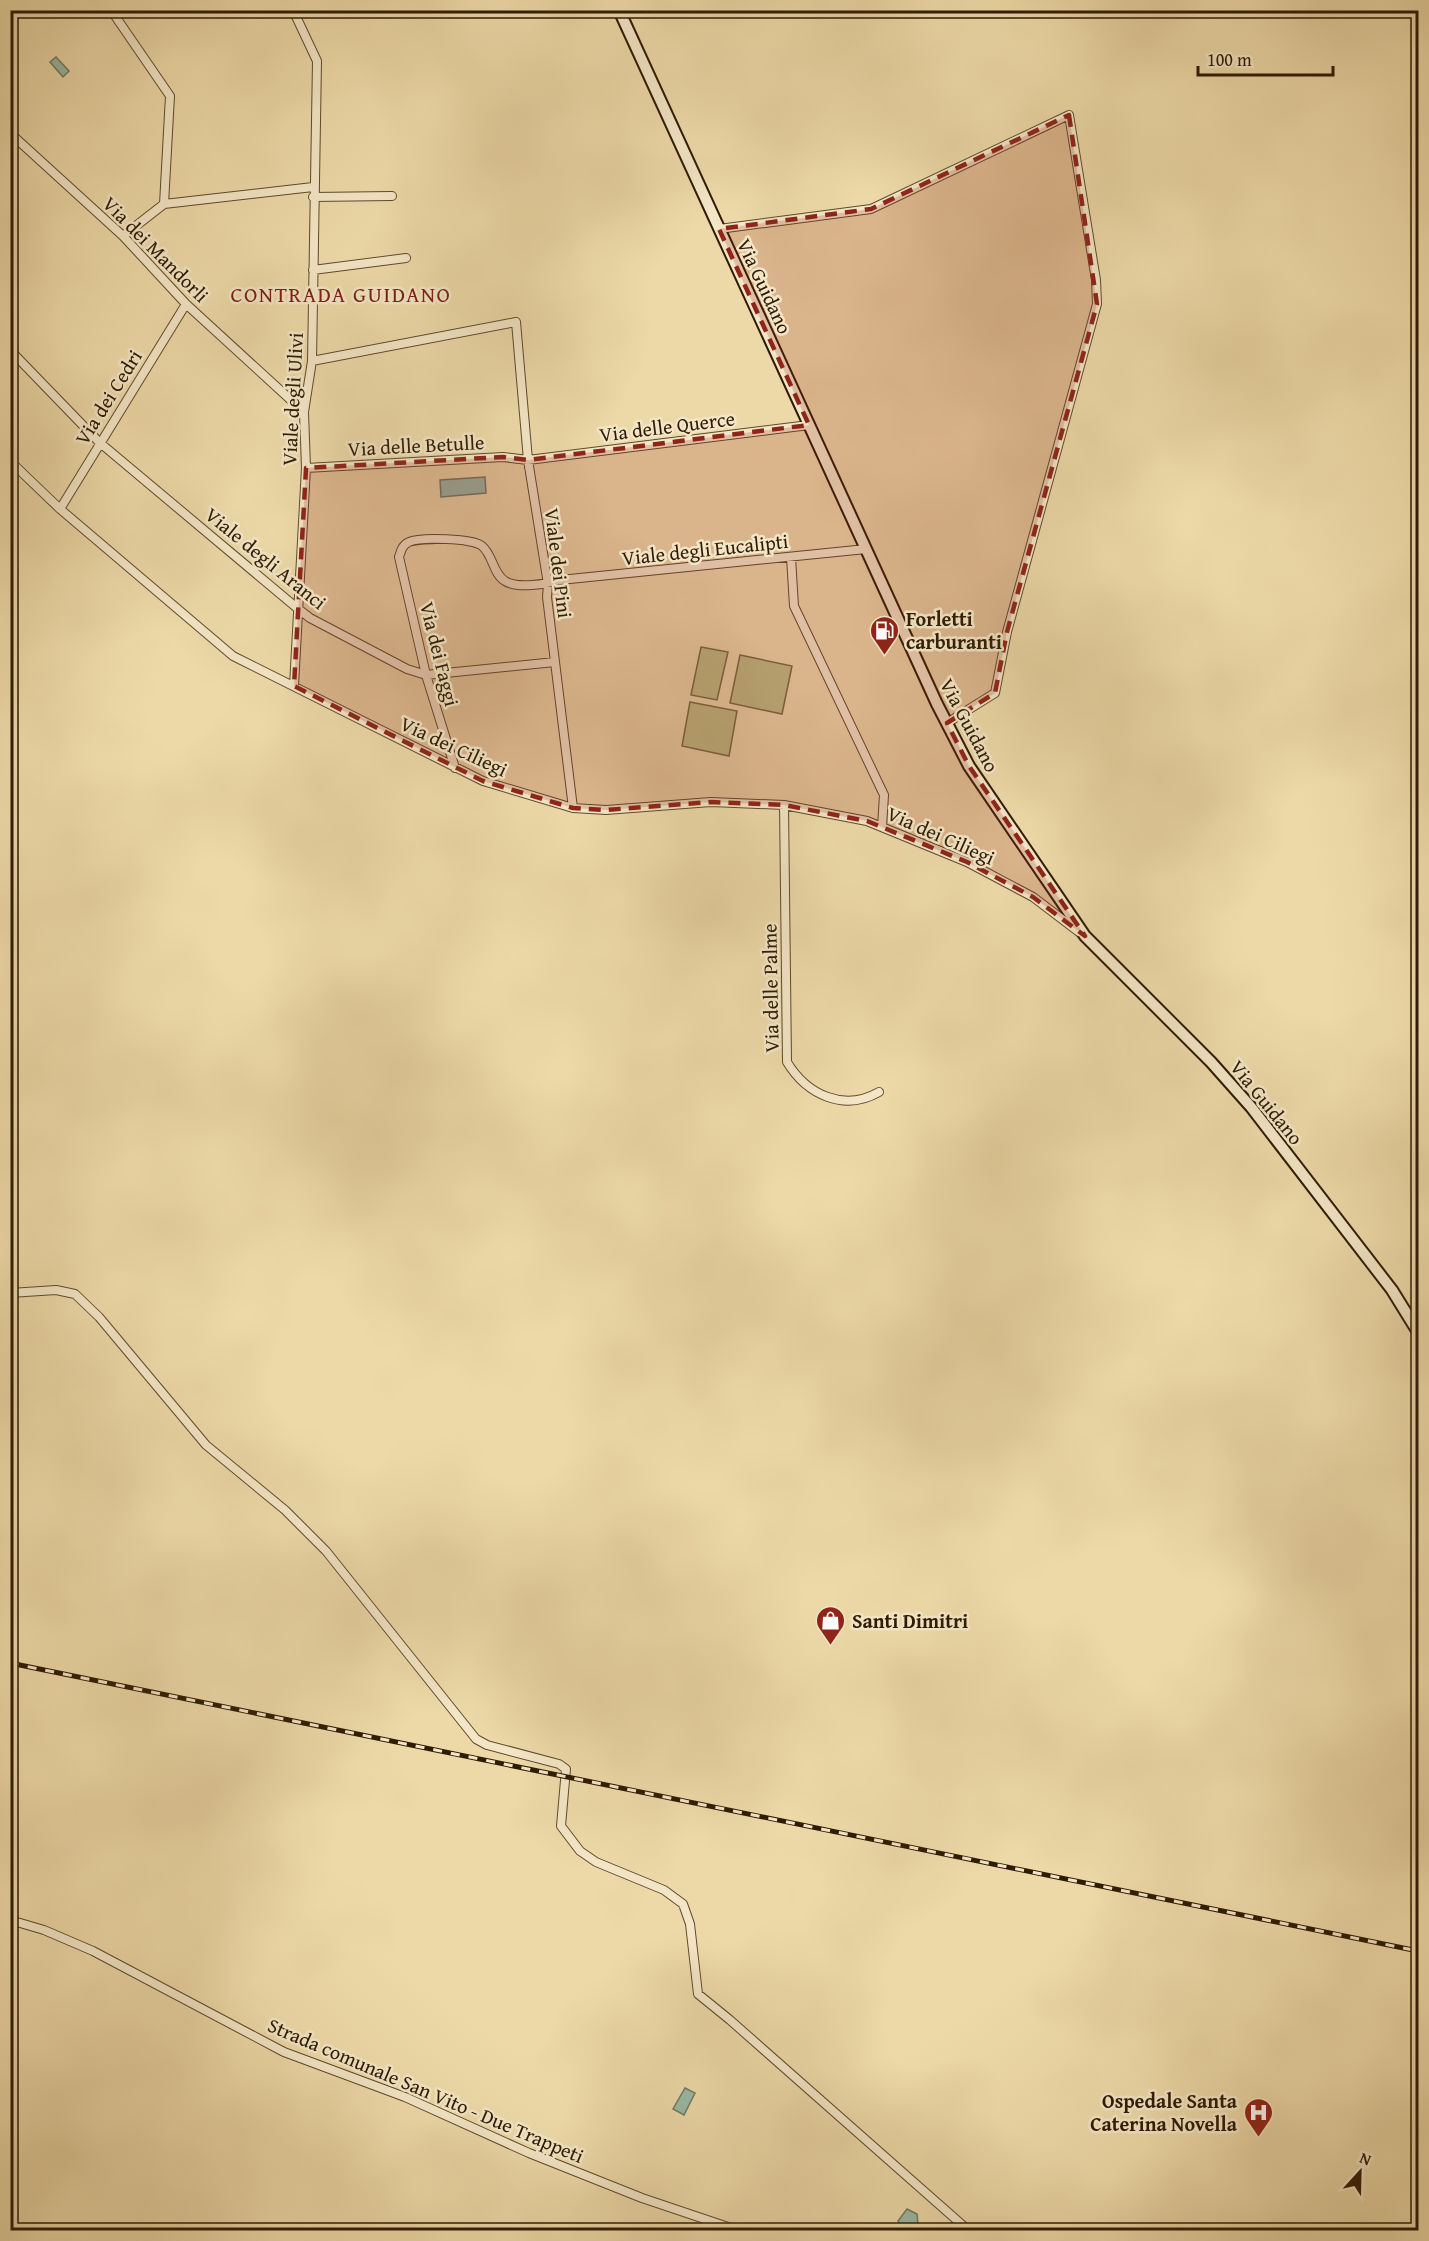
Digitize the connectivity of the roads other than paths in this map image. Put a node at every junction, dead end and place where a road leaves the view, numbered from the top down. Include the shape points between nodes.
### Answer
1 (111, 10) edge
2 (293, 10) edge
3 (619, 10) edge
4 (10, 133) edge
5 (313, 187) junction
6 (393, 196) dead end
7 (313, 197) junction
8 (164, 204) junction
9 (719, 229) junction
10 (123, 236) junction
11 (406, 258) dead end
12 (313, 270) junction
13 (186, 303) junction
14 (10, 350) edge
15 (312, 361) junction
16 (304, 412) junction
17 (809, 425) junction
18 (99, 442) junction
19 (528, 460) junction
20 (10, 461) edge
21 (306, 468) junction
22 (60, 509) junction
23 (402, 548) joint
24 (866, 549) junction
25 (791, 557) junction
26 (548, 584) junction
27 (297, 608) junction
28 (555, 663) junction
29 (426, 675) junction
30 (294, 686) junction
31 (947, 723) junction
32 (454, 768) junction
33 (784, 805) junction
34 (573, 808) junction
35 (882, 827) junction
36 (1086, 936) junction
37 (879, 1092) dead end
38 (10, 1293) edge
39 (1419, 1332) edge
40 (10, 1920) edge
41 (737, 2230) edge
42 (968, 2230) edge

1 - 8 street via 170,96
2 - 5 street, Viale degli Ulivi via 317,61
3 - 9 main road, Via Guidano
4 - 10 street, Via dei Mandorli
5 - 7 street, Viale degli Ulivi
5 - 8 street
6 - 7 street
7 - 12 street, Viale degli Ulivi
8 - 10 street
9 - 17 main road, Via Guidano
9 - 31 street via 871,210 1069,115 1097,304 1007,632 995,693
10 - 13 street, Via dei Mandorli
11 - 12 street
12 - 15 street, Viale degli Ulivi
13 - 16 street, Via dei Mandorli
13 - 18 street, Via dei Cedri
14 - 18 street, Viale degli Aranci
15 - 16 street, Viale degli Ulivi
15 - 19 street, Viale dei Pini via 516,322
16 - 21 street, Viale degli Ulivi
17 - 19 street, Via delle Querce
17 - 24 main road, Via Guidano
18 - 22 street, Via dei Cedri
18 - 27 street, Viale degli Aranci
19 - 21 street, Via delle Betulle via 502,457
19 - 26 street, Viale dei Pini
20 - 22 street, Via dei Ciliegi
21 - 27 street, Viale degli Ulivi
22 - 30 street, Via dei Ciliegi via 233,656
23 - 26 street, Viale degli Eucalipti via 420,539 471,541 482,545 506,583
23 - 29 street, Via dei Faggi via 399,557
24 - 25 street, Viale degli Eucalipti
24 - 31 main road, Via Guidano
25 - 26 street, Viale degli Eucalipti
25 - 35 street via 794,606 884,795
26 - 28 street, Viale dei Pini
27 - 29 street, Viale degli Aranci via 407,669
27 - 30 street, Viale degli Ulivi
28 - 29 street, Viale degli Aranci
28 - 34 street, Viale dei Pini
29 - 32 street, Via dei Faggi
30 - 32 street, Via dei Ciliegi
31 - 36 main road, Via Guidano via 969,766
32 - 34 street, Via dei Ciliegi via 483,781
33 - 34 street, Via dei Ciliegi via 711,802 606,810
33 - 35 street, Via dei Ciliegi
33 - 37 street, Via delle Palme via 787,1062 808,1086 823,1096 857,1101
35 - 36 street, Via dei Ciliegi via 967,862 1033,897
36 - 39 main road, Via Guidano via 1251,1107 1392,1290
38 - 42 street via 56,1290 75,1294 99,1317 206,1445 285,1510 326,1551 476,1739 566,1769 561,1826 580,1851 596,1862 664,1890 683,1904 690,1924 701,1998
40 - 41 street, Strada comunale San Vito - Due Trappeti via 93,1951 284,2052 405,2097 642,2198

